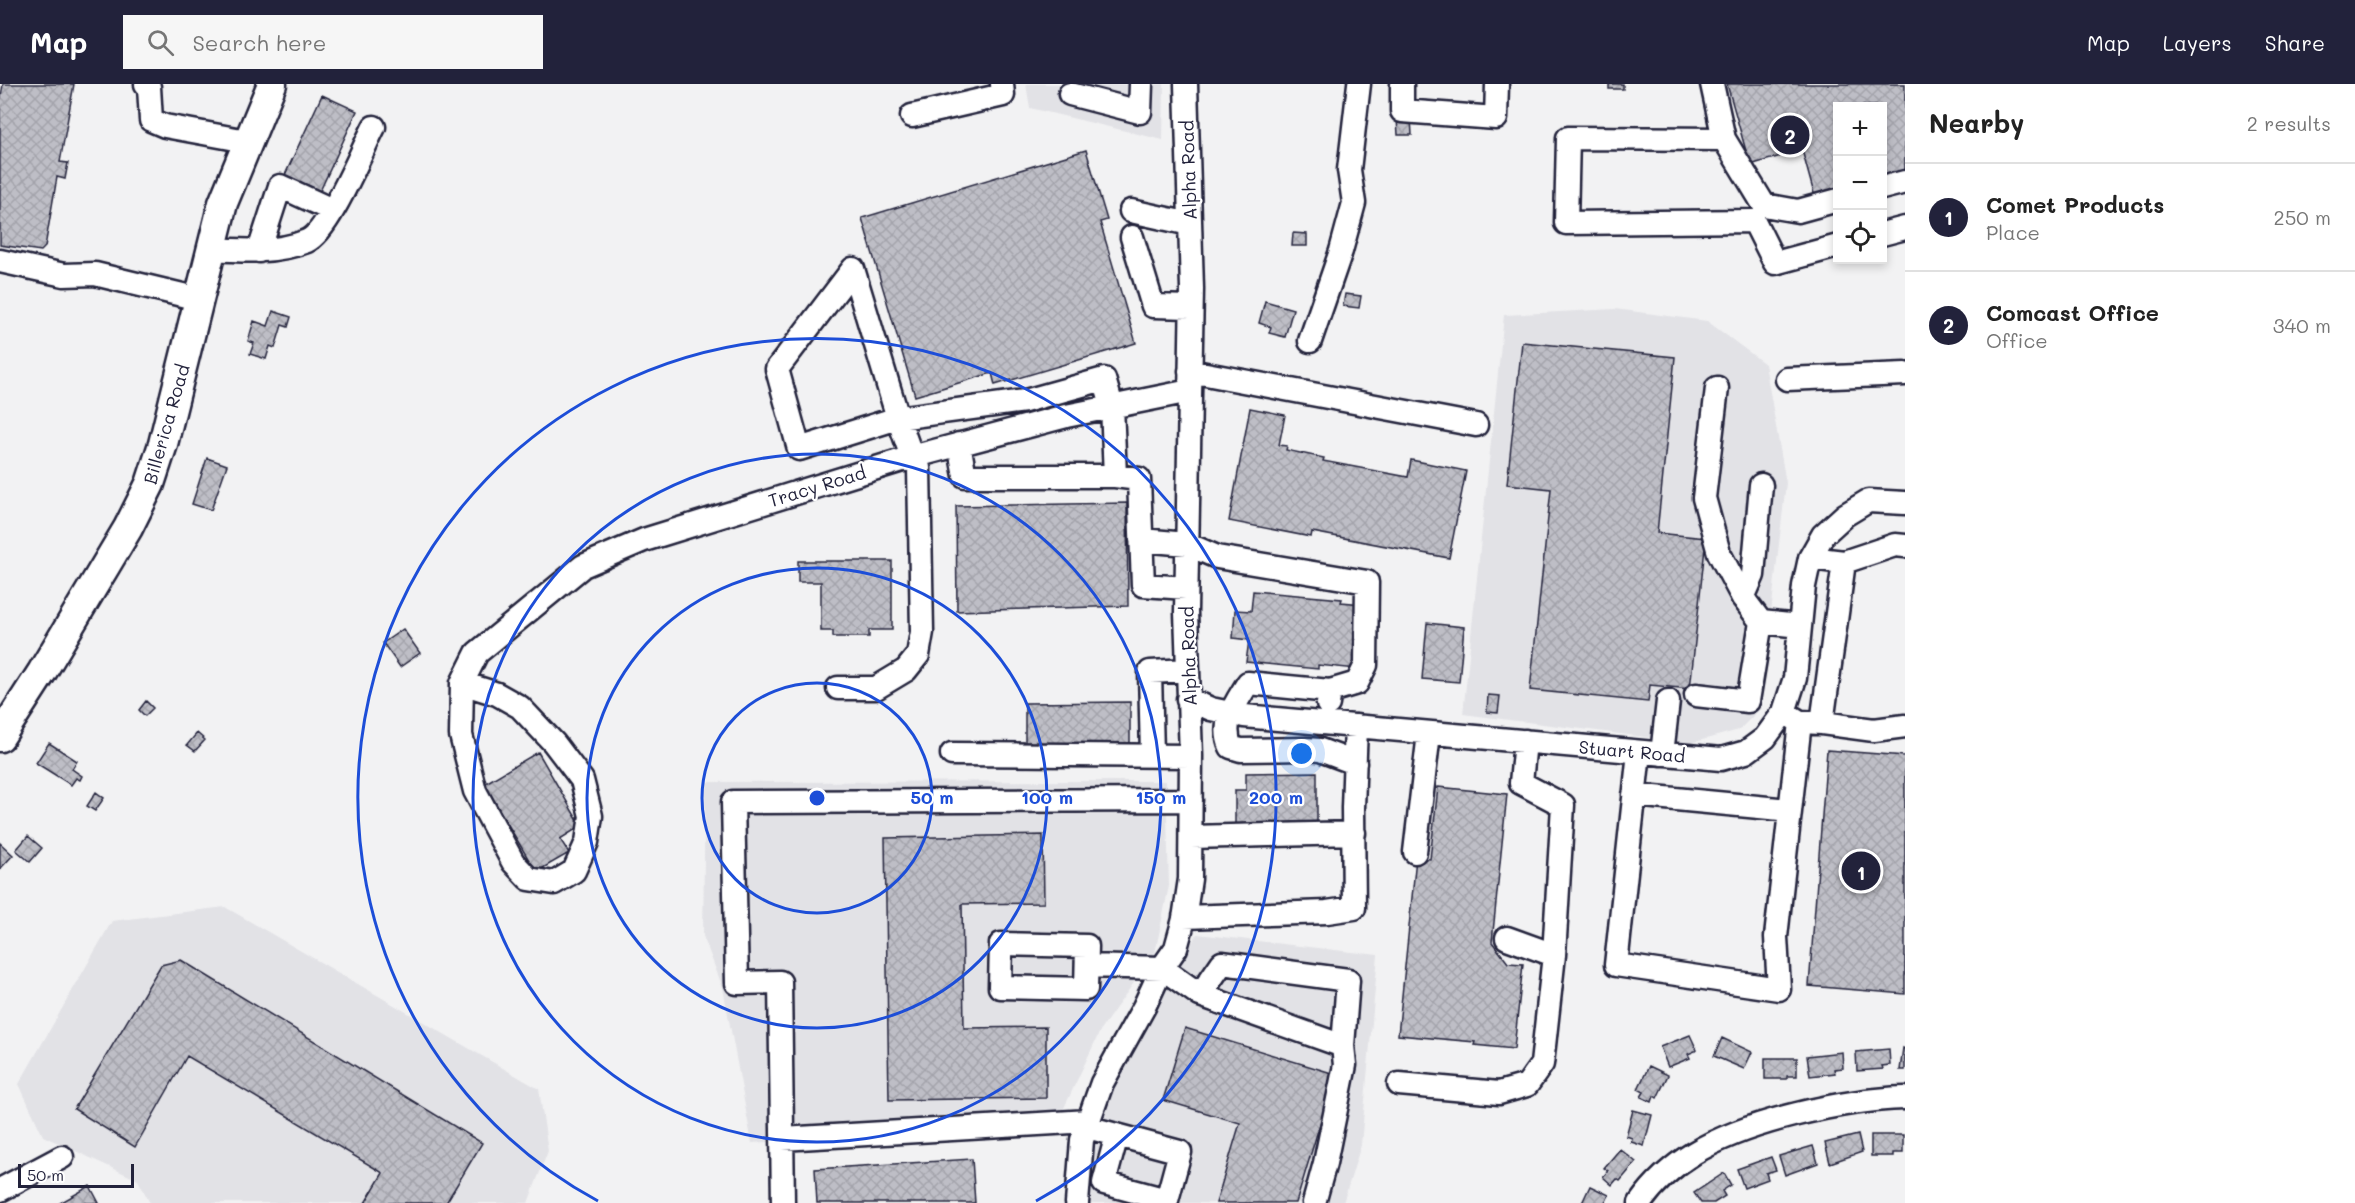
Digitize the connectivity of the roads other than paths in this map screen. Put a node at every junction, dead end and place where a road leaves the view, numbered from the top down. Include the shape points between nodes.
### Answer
1 (146, 84) edge
2 (272, 84) edge
3 (1002, 84) edge
4 (1141, 84) edge
5 (1186, 84) edge
6 (1359, 84) edge
7 (1402, 84) edge
8 (1497, 84) edge
9 (1712, 84) edge
10 (1070, 94) dead end
11 (912, 117) dead end
12 (374, 127) dead end
13 (1724, 139) junction
14 (247, 141) junction
15 (1905, 182) edge
16 (1887, 187) edge
17 (1833, 201) edge
18 (332, 210) junction
19 (1131, 211) dead end
20 (1190, 224) junction
21 (1905, 228) edge
22 (1887, 233) edge
23 (1132, 237) dead end
24 (1833, 247) edge
25 (212, 249) junction
26 (260, 251) junction
27 (0, 261) edge
28 (199, 299) junction
29 (1191, 307) junction
30 (1310, 341) dead end
31 (1905, 374) edge
32 (1787, 379) dead end
33 (1190, 381) junction
34 (1717, 388) dead end
35 (1025, 401) junction
36 (1112, 406) junction
37 (898, 418) junction
38 (1031, 425) junction
39 (1476, 426) dead end
40 (959, 444) junction
41 (912, 457) junction
42 (1115, 476) junction
43 (1761, 485) dead end
44 (1903, 497) edge
45 (1142, 540) junction
46 (1187, 544) junction
47 (1905, 546) edge
48 (1810, 558) junction
49 (1844, 562) junction
50 (1186, 588) junction
51 (1743, 598) junction
52 (1761, 622) junction
53 (1800, 626) junction
54 (1188, 670) junction
55 (462, 683) junction
56 (838, 688) dead end
57 (1330, 691) junction
58 (1696, 695) dead end
59 (1188, 699) junction
60 (1668, 701) dead end
61 (1230, 713) junction
62 (1802, 719) junction
63 (3, 721) edge
64 (1326, 723) junction
65 (1356, 726) junction
66 (1905, 726) edge
67 (1429, 733) junction
68 (1525, 741) junction
69 (1638, 752) junction
70 (952, 753) dead end
71 (1662, 754) junction
72 (1152, 755) junction
73 (1191, 756) junction
74 (1355, 763) junction
75 (1634, 795) junction
76 (1191, 800) junction
77 (1790, 810) junction
78 (1354, 833) junction
79 (1191, 837) junction
80 (1415, 852) dead end
81 (1184, 917) junction
82 (1507, 938) dead end
83 (1554, 955) junction
84 (1087, 966) dead end
85 (1162, 968) junction
86 (1200, 995) junction
87 (1343, 1046) junction
88 (1399, 1084) dead end
89 (1905, 1098) edge
90 (1088, 1124) junction
91 (1117, 1135) dead end
92 (782, 1139) junction
93 (62, 1157) dead end
94 (0, 1190) edge
95 (783, 1203) edge
96 (1077, 1203) edge
97 (1314, 1203) edge
98 (1640, 1203) edge

1 - 14 street via 151,120
2 - 14 main road, Billerica Road
3 - 11 street via 1004,95
4 - 10 street via 1140,112
5 - 20 street, Alpha Road
6 - 30 street via 1349,170 1354,203
7 - 8 street via 1402,111 1496,118
9 - 13 street
12 - 18 street
13 - 17 street via 1764,205 1798,211
13 - 24 street via 1568,138 1566,223 1754,221 1775,263
14 - 25 main road, Billerica Road via 223,203
15 - 16 street
18 - 26 street via 309,240
18 - 26 street via 280,186
19 - 20 street
20 - 29 street, Alpha Road
21 - 22 street
23 - 29 street via 1153,306
25 - 26 street
25 - 28 main road, Billerica Road
27 - 28 street via 64,275 95,274
28 - 63 main road, Billerica Road via 150,484 128,528
29 - 33 street, Alpha Road
31 - 32 street
33 - 36 street, Tracy Road
33 - 39 street
33 - 46 street, Alpha Road
34 - 51 street via 1704,498 1719,553
35 - 36 street via 1104,379
35 - 37 street
35 - 38 street
36 - 38 street, Tracy Road
36 - 42 street
37 - 37 street via 853,269 777,369 799,449
37 - 41 street
38 - 40 street, Tracy Road
40 - 41 street, Tracy Road
40 - 42 street via 965,476
41 - 55 street, Tracy Road via 644,540 583,566 477,653
41 - 56 street via 919,468 922,632 918,655 906,670 876,688
42 - 45 street via 1139,479
43 - 51 street via 1753,575
44 - 48 street, Stuart Road via 1868,501 1845,515 1823,535
45 - 46 street
45 - 50 street via 1143,585
46 - 50 street, Alpha Road
46 - 57 street via 1217,557 1367,582 1366,665 1357,683
47 - 49 street via 1895,545
48 - 49 street
48 - 53 street, Stuart Road
49 - 62 street
50 - 54 street, Alpha Road
51 - 52 street
52 - 53 street
52 - 58 street via 1748,701
53 - 62 street, Stuart Road via 1795,678
54 - 59 street, Alpha Road
54 - 72 street via 1150,672
55 - 55 street via 461,735 475,791 513,862 529,879 554,883 574,871 586,842 591,816 582,780 520,707 497,694
57 - 61 street via 1248,683
57 - 64 street
59 - 61 street, Stuart Road
59 - 73 street, Alpha Road
60 - 71 street
61 - 64 street, Stuart Road
61 - 74 street via 1227,738 1231,747 1305,748
62 - 66 street via 1874,730
62 - 71 street, Stuart Road via 1746,752 1721,759
62 - 77 street
64 - 65 street, Stuart Road
65 - 67 street, Stuart Road
65 - 74 street
67 - 68 street, Stuart Road
67 - 80 street
68 - 69 street, Stuart Road
68 - 83 street via 1521,783 1563,805
69 - 71 street, Stuart Road
69 - 75 street
70 - 72 street
72 - 73 street
73 - 76 street, Alpha Road
74 - 78 street
75 - 77 street
75 - 77 street via 1616,965 1779,989 1776,936
76 - 79 street, Alpha Road
76 - 92 street via 734,802 737,983 780,982
78 - 79 street
78 - 81 street via 1354,908
79 - 81 street, Alpha Road
81 - 85 street, Alpha Road via 1176,948
82 - 83 street
83 - 88 street via 1542,1064 1527,1085 1499,1093
84 - 85 street
85 - 86 street
85 - 90 street, Alpha Road via 1102,1083
86 - 87 street
86 - 87 street via 1222,963 1348,980
87 - 97 street via 1346,1065
89 - 98 street via 1816,1110 1723,1139 1671,1170
90 - 91 street
90 - 92 street
90 - 96 street, Alpha Road via 1082,1140
92 - 95 street
93 - 94 street

